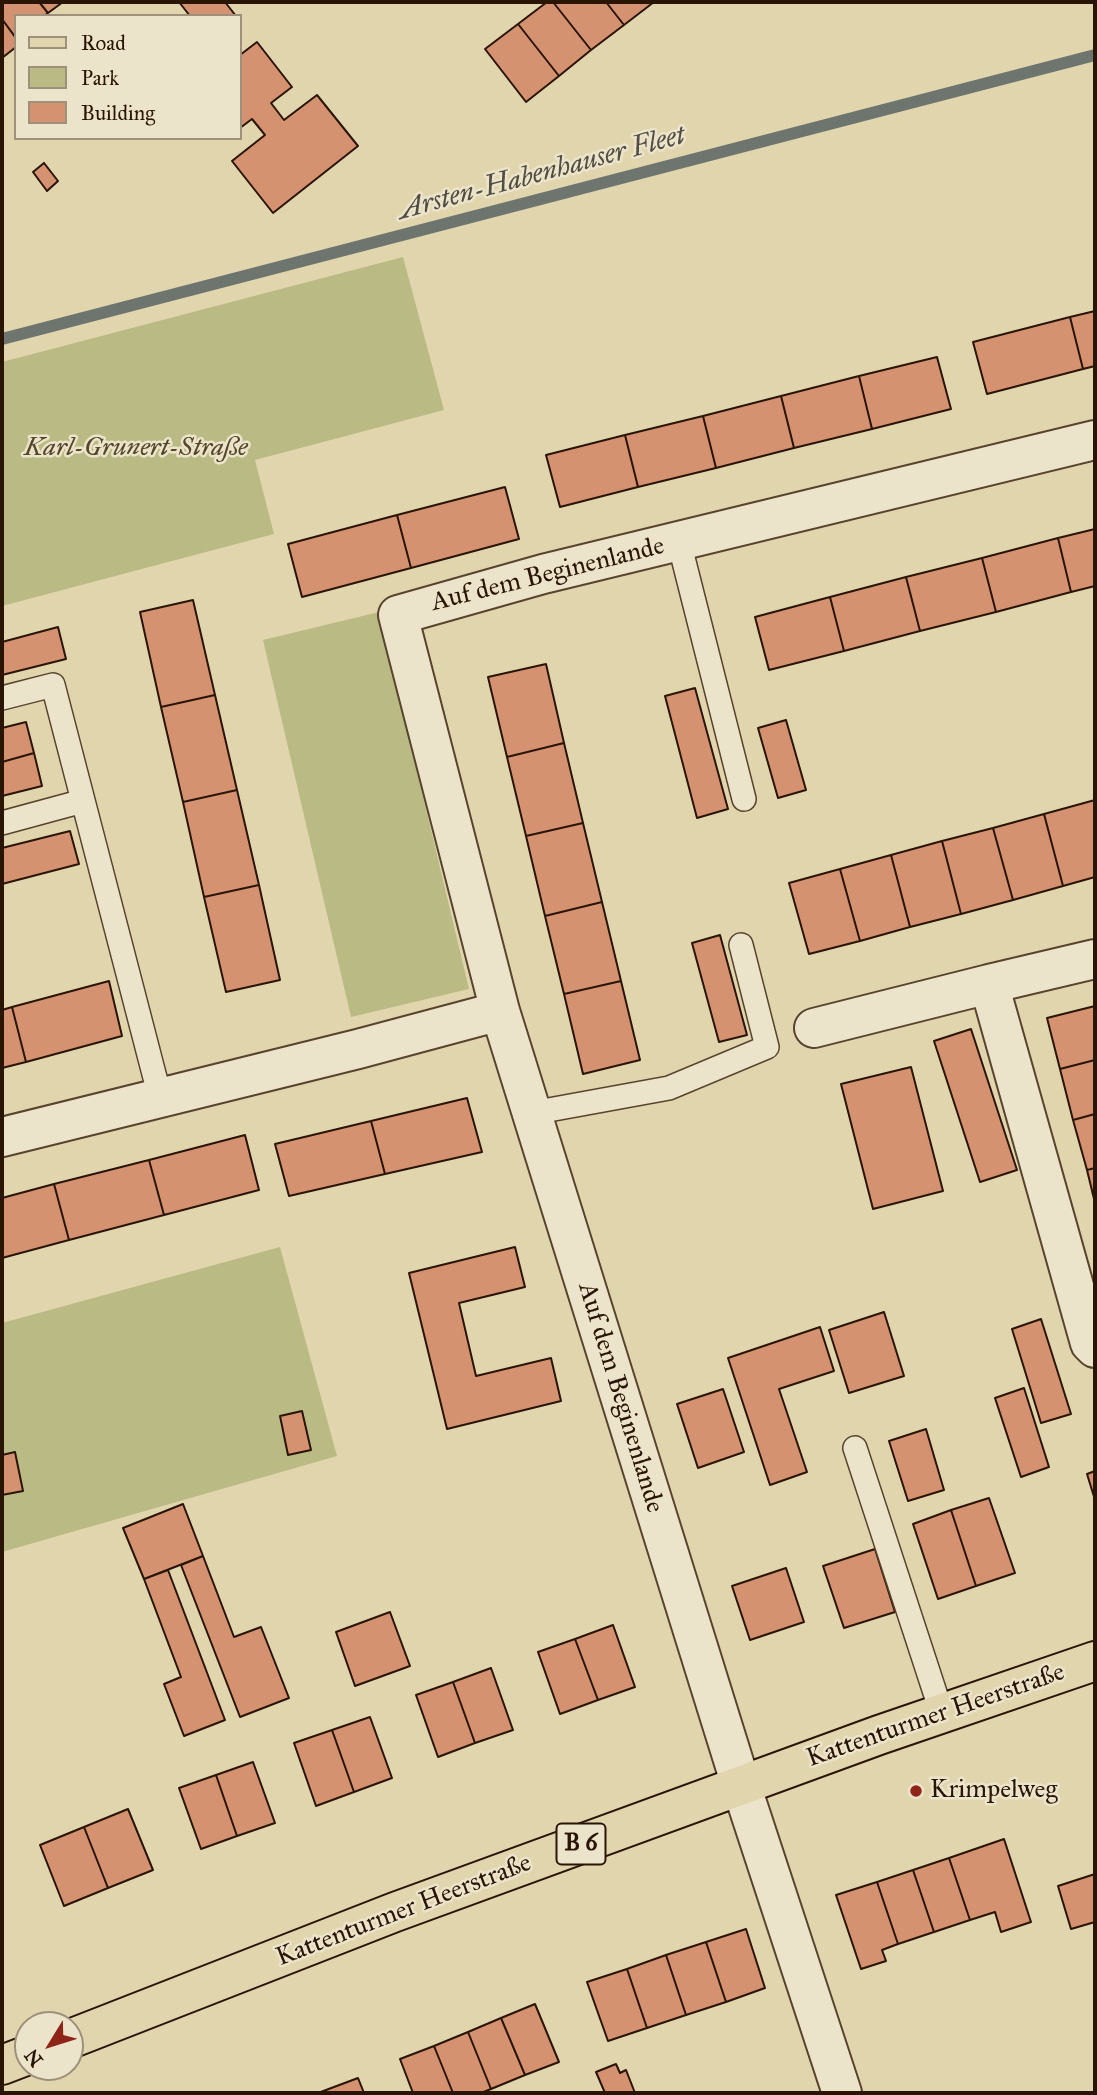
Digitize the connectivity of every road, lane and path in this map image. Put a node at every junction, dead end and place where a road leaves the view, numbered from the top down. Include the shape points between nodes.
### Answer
1 (1095, 440) edge
2 (679, 542) junction
3 (2, 698) edge
4 (744, 799) dead end
5 (83, 801) junction
6 (2, 823) edge
7 (741, 945) dead end
8 (1095, 959) edge
9 (989, 984) junction
10 (500, 1011) junction
11 (814, 1028) dead end
12 (160, 1097) junction
13 (531, 1113) junction
14 (2, 1137) edge
15 (1095, 1348) edge
16 (855, 1448) dead end
17 (1095, 1661) edge
18 (942, 1714) junction
19 (741, 1785) junction
20 (84, 2034) edge
21 (842, 2093) edge

1 - 2 street, Auf dem Beginenlande
2 - 4 lane
2 - 10 street, Auf dem Beginenlande via 398,615
3 - 5 lane via 53,685
5 - 6 lane
5 - 12 lane
7 - 13 lane via 767,1047 669,1088
8 - 9 street
9 - 11 street
9 - 15 street
10 - 12 street
10 - 13 street, Auf dem Beginenlande
12 - 14 street
13 - 19 street, Auf dem Beginenlande
16 - 18 lane
17 - 18 main road, Kattenturmer Heerstraße / B 6
18 - 19 main road, Kattenturmer Heerstraße / B 6
19 - 20 main road, Kattenturmer Heerstraße / B 6 via 395,1912
19 - 21 street

